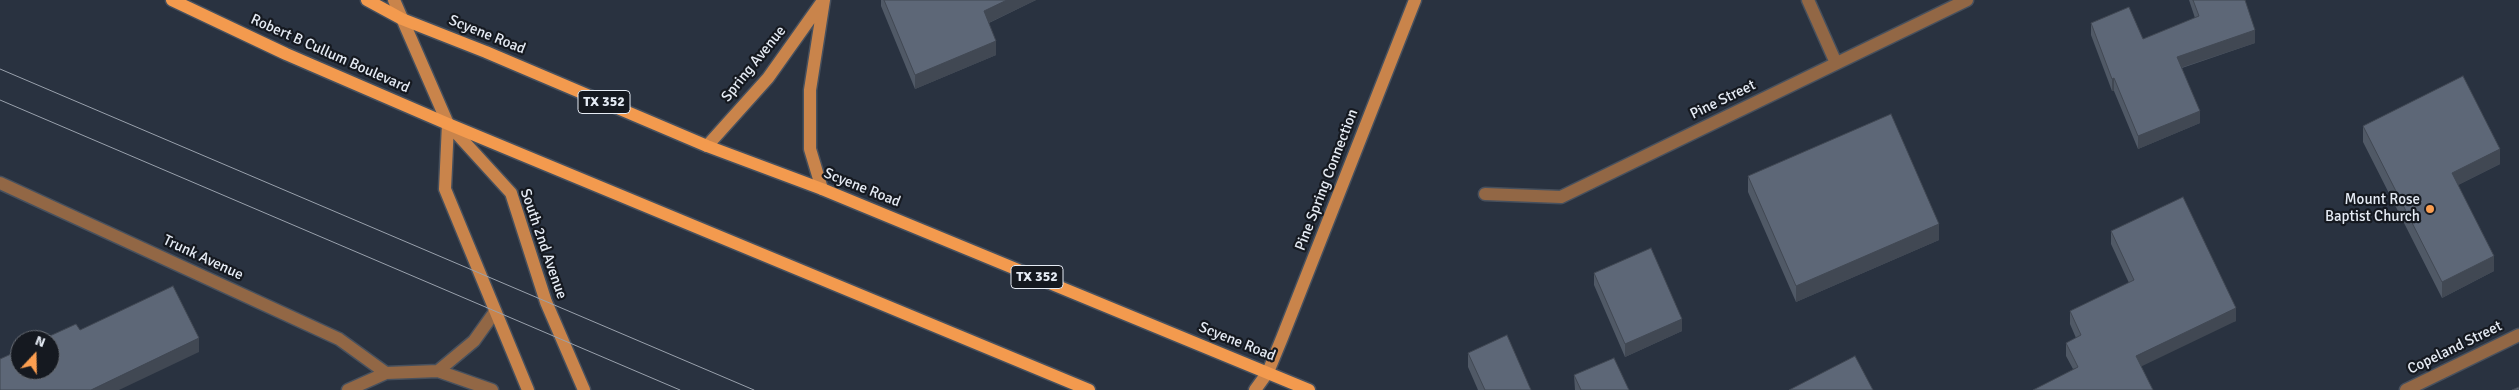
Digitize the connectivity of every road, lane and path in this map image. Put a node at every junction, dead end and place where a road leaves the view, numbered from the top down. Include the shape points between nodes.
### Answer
1 (172, 0) edge
2 (367, 0) edge
3 (394, 0) edge
4 (824, 0) edge
5 (1415, 0) edge
6 (1808, 0) edge
7 (1968, 0) edge
8 (402, 19) junction
9 (1836, 63) junction
10 (448, 124) junction
11 (707, 146) junction
12 (0, 183) edge
13 (822, 189) junction
14 (1485, 194) dead end
15 (494, 313) junction
16 (2519, 335) edge
17 (438, 371) junction
18 (1268, 372) junction
19 (386, 373) junction
20 (348, 390) edge
21 (492, 390) edge
22 (528, 390) edge
23 (584, 390) edge
24 (1089, 390) edge
25 (1255, 390) edge
26 (1266, 390) edge
27 (1309, 390) edge
28 (2406, 390) edge

1 - 10 main road, Robert B Cullum Boulevard via 286,54
2 - 8 main road, TX 352
3 - 8 street, South 2nd Avenue
4 - 11 street, Spring Avenue via 768,78
4 - 13 street, Spring Avenue via 810,90 810,149
5 - 18 street, Pine Spring Connection
6 - 9 street
7 - 9 street, Pine Street
8 - 10 street, South 2nd Avenue
8 - 11 main road, Scyene Road / TX 352
9 - 14 street, Pine Street via 1561,197
10 - 15 street, South 2nd Avenue via 445,189
10 - 23 street, South 2nd Avenue via 511,193 546,302
10 - 24 main road
11 - 13 main road, Scyene Road / TX 352
12 - 19 street, Trunk Avenue via 339,339
13 - 18 main road, Scyene Road / TX 352
15 - 17 street via 474,341
15 - 22 street, South 2nd Avenue
16 - 28 street, Copeland Street
17 - 19 street
17 - 21 street
18 - 25 street, Pine Spring Connection
18 - 26 street, Pine Spring Connection
18 - 27 main road, Scyene Road / TX 352
19 - 20 street

